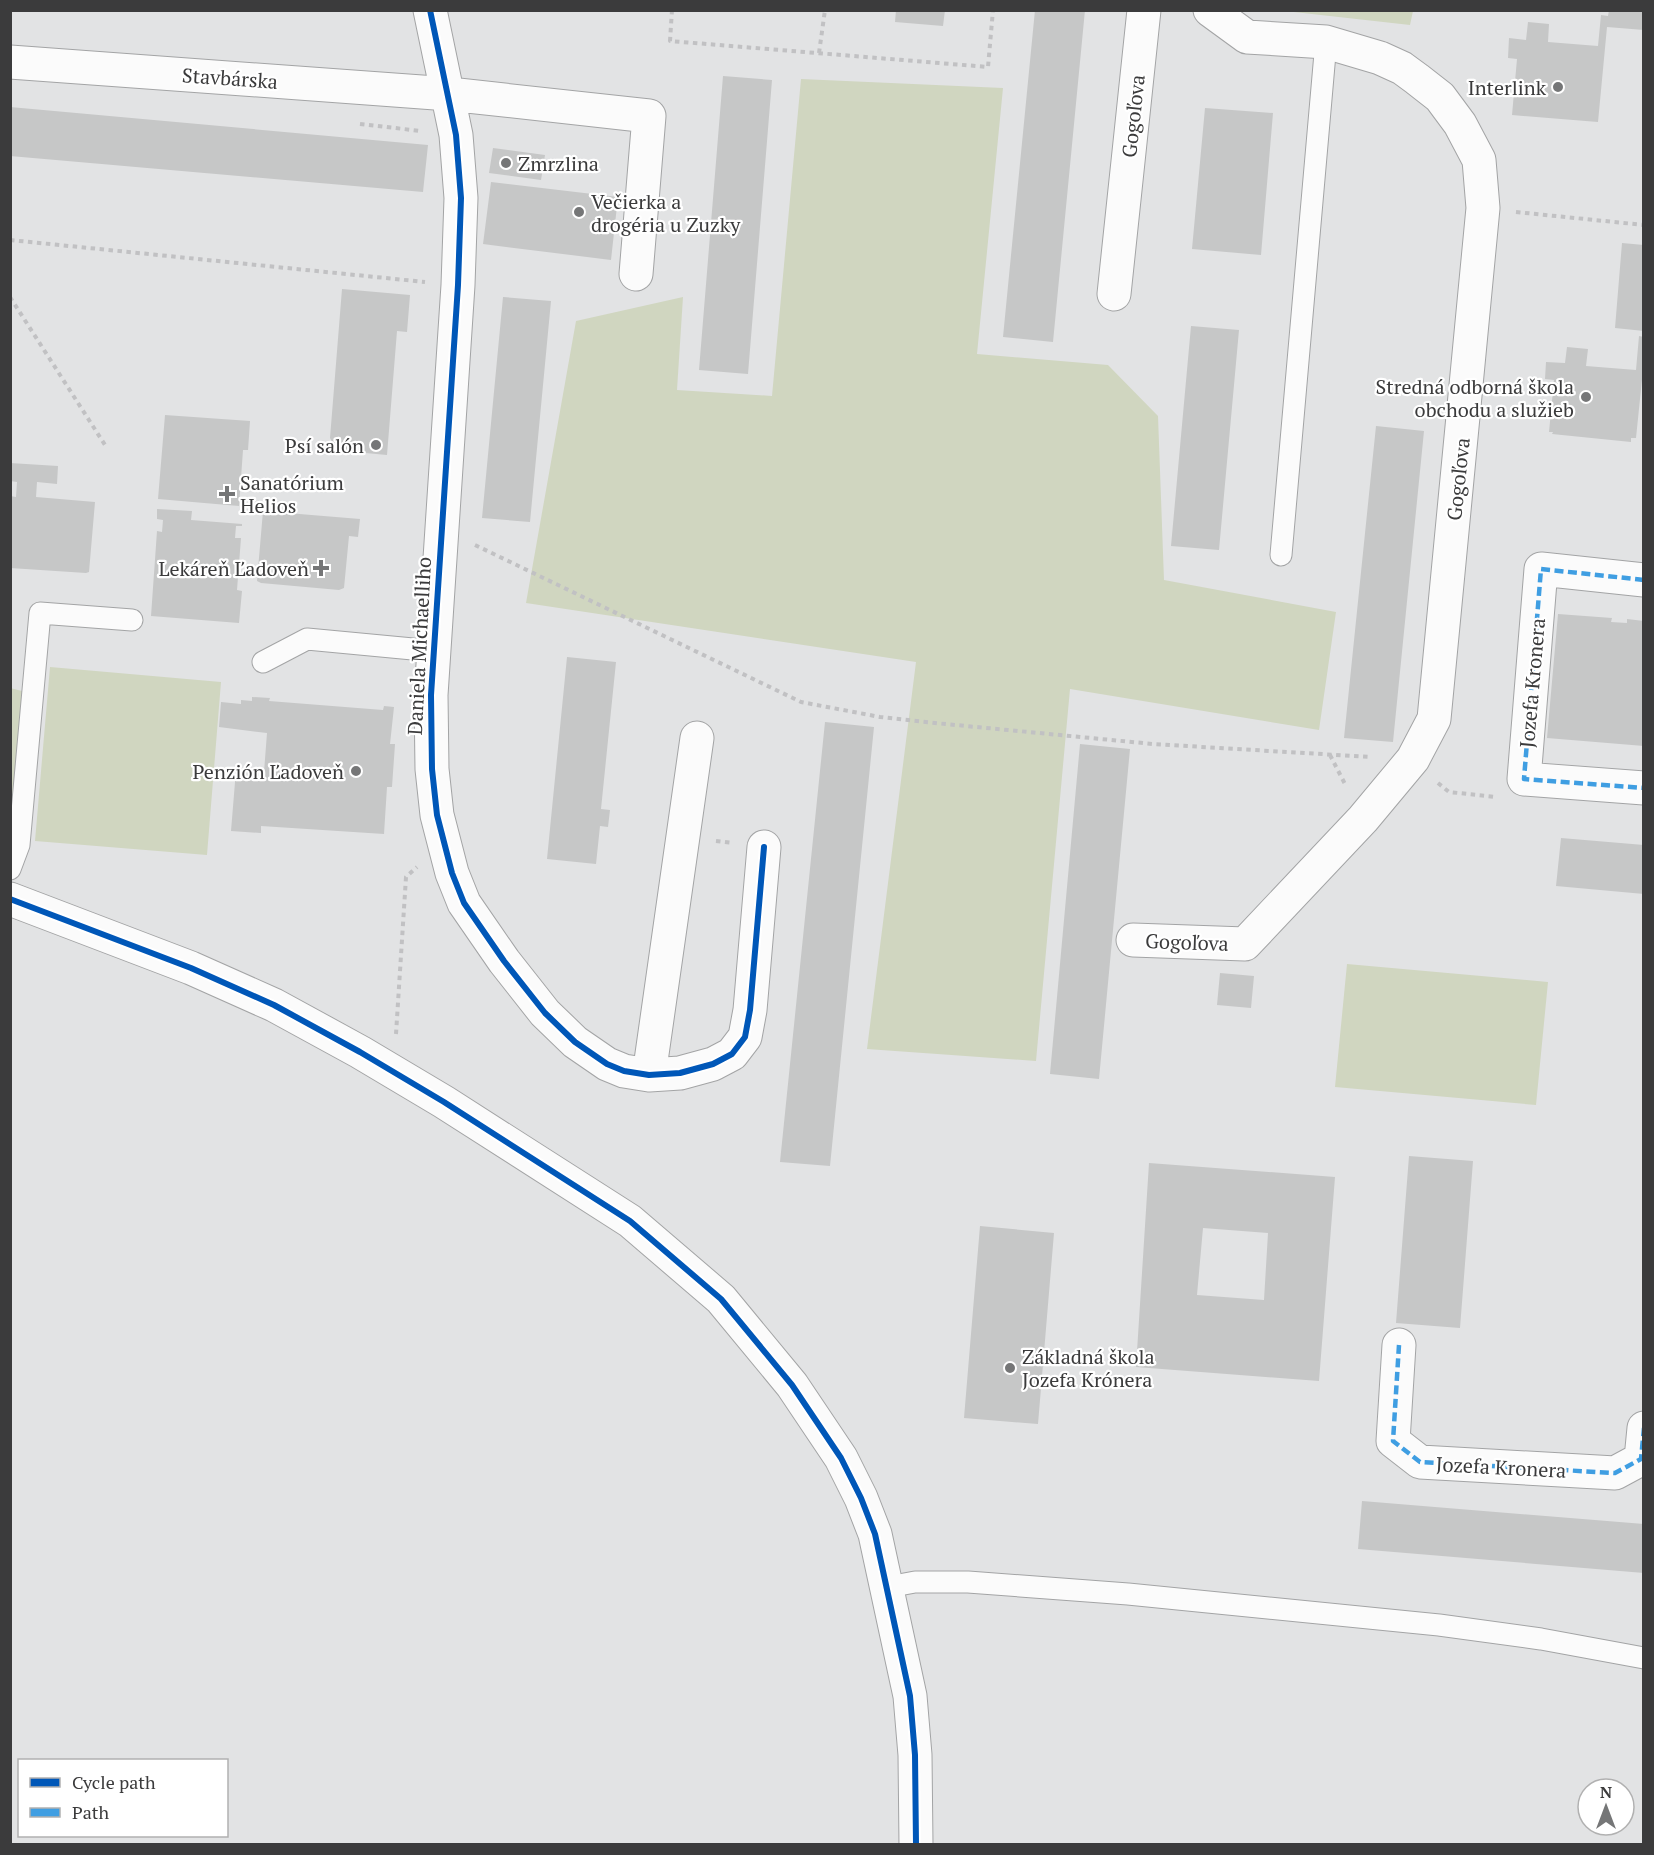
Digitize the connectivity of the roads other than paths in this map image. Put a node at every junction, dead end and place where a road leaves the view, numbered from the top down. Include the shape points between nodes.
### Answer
1 (430, 10) edge
2 (1144, 10) edge
3 (1210, 10) edge
4 (1326, 42) junction
5 (10, 62) edge
6 (449, 94) junction
7 (636, 274) dead end
8 (1114, 294) dead end
9 (1281, 555) dead end
10 (1644, 580) edge
11 (132, 620) dead end
12 (434, 651) junction
13 (263, 662) dead end
14 (697, 738) dead end
15 (1644, 788) edge
16 (764, 847) dead end
17 (10, 869) edge
18 (10, 899) edge
19 (1133, 940) dead end
20 (649, 1075) junction
21 (1399, 1346) dead end
22 (1644, 1428) edge
23 (888, 1587) junction
24 (1644, 1658) edge
25 (916, 1845) edge

1 - 6 street, Daniela Michaelliho
2 - 8 street, Gogoľova
3 - 4 street, Gogoľova via 1246,37
4 - 9 lane
4 - 19 street, Gogoľova via 1401,68 1440,97 1479,160 1484,208 1434,719 1413,759 1363,819 1245,944
5 - 6 street, Stavbárska
6 - 7 street via 649,116
6 - 12 street, Daniela Michaelliho via 459,171 460,247
10 - 15 street, Jozefa Kronera via 1541,569 1524,779
11 - 17 lane via 40,613 19,844
12 - 13 lane via 307,639
12 - 20 street, Daniela Michaelliho via 432,760 437,815 464,903 545,1013 575,1042 607,1064
14 - 20 street
16 - 20 street, Daniela Michaelliho via 745,1037 732,1054 713,1064 680,1073
18 - 23 street via 191,968 274,1005 444,1102 630,1221 721,1299 792,1385 841,1458 861,1498
21 - 22 street, Jozefa Kronera via 1393,1441 1420,1462 1616,1473 1641,1459
23 - 24 lane via 915,1582 968,1582 1128,1594 1439,1625
23 - 25 street via 909,1696 915,1755

